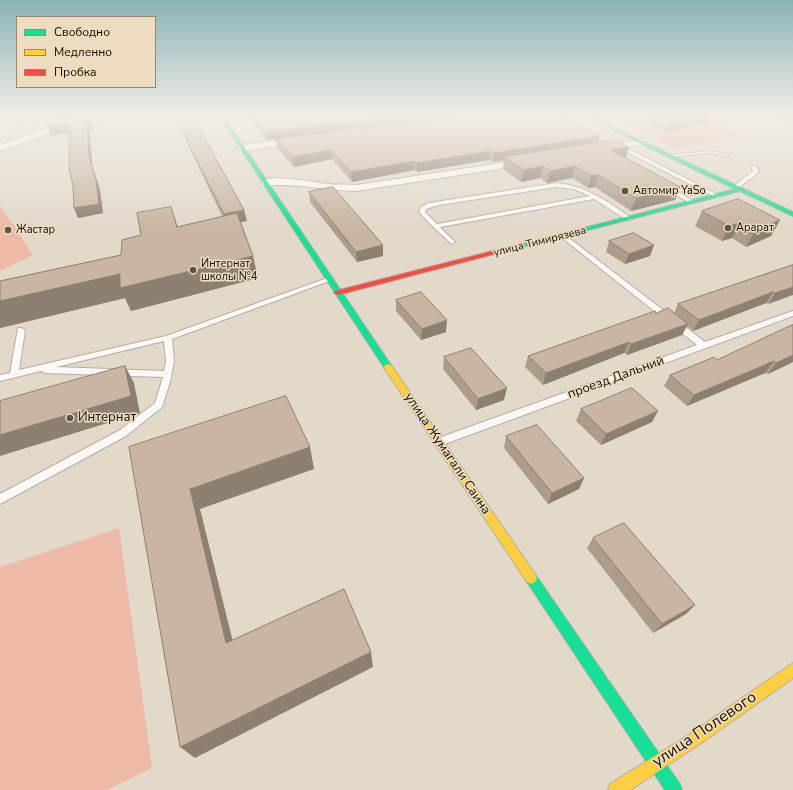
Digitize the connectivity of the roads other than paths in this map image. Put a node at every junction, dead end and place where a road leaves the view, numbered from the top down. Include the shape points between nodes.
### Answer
1 (246, 154) edge
2 (634, 154) edge
3 (666, 154) edge
4 (691, 154) edge
5 (721, 154) edge
6 (727, 155) dead end
7 (670, 156) junction
8 (535, 160) edge
9 (753, 167) dead end
10 (266, 182) junction
11 (659, 184) edge
12 (738, 188) junction
13 (717, 196) junction
14 (594, 197) junction
15 (692, 202) junction
16 (789, 209) edge
17 (793, 214) edge
18 (629, 219) junction
19 (435, 226) junction
20 (563, 236) junction
21 (452, 242) dead end
22 (330, 279) junction
23 (338, 293) junction
24 (793, 313) edge
25 (21, 330) dead end
26 (168, 338) junction
27 (704, 346) junction
28 (36, 369) junction
29 (167, 374) junction
30 (14, 375) junction
31 (0, 378) edge
32 (439, 442) junction
33 (0, 499) edge
34 (793, 670) edge
35 (656, 763) junction
36 (616, 790) edge
37 (674, 790) edge

1 - 10 main road, улица Жумагали Саина
2 - 13 lane
3 - 7 main road
4 - 7 lane
5 - 6 lane
7 - 12 main road
8 - 10 street via 367,187 339,188 295,182
9 - 12 lane via 756,172
10 - 22 main road, улица Жумагали Саина
11 - 15 lane
12 - 13 main road, улица Тимирязева
12 - 16 main road
13 - 15 main road, улица Тимирязева
14 - 18 lane
14 - 19 lane
14 - 19 lane via 572,186 556,185 425,206 422,212
15 - 18 main road, улица Тимирязева
16 - 17 main road
18 - 20 main road, улица Тимирязева
19 - 21 lane
20 - 23 main road, улица Тимирязева
20 - 27 lane
22 - 23 main road, улица Жумагали Саина
22 - 26 lane
23 - 32 main road, улица Жумагали Саина
24 - 27 lane, проезд Дальний
25 - 30 lane
26 - 28 lane
26 - 29 lane via 170,361
27 - 32 lane, проезд Дальний
28 - 29 lane
28 - 30 lane
29 - 33 lane via 159,405 123,433
30 - 31 lane
32 - 35 main road, улица Жумагали Саина
34 - 35 main road, улица Полевого via 698,737
35 - 36 main road, улица Полевого
35 - 37 main road, улица Жумагали Саина

